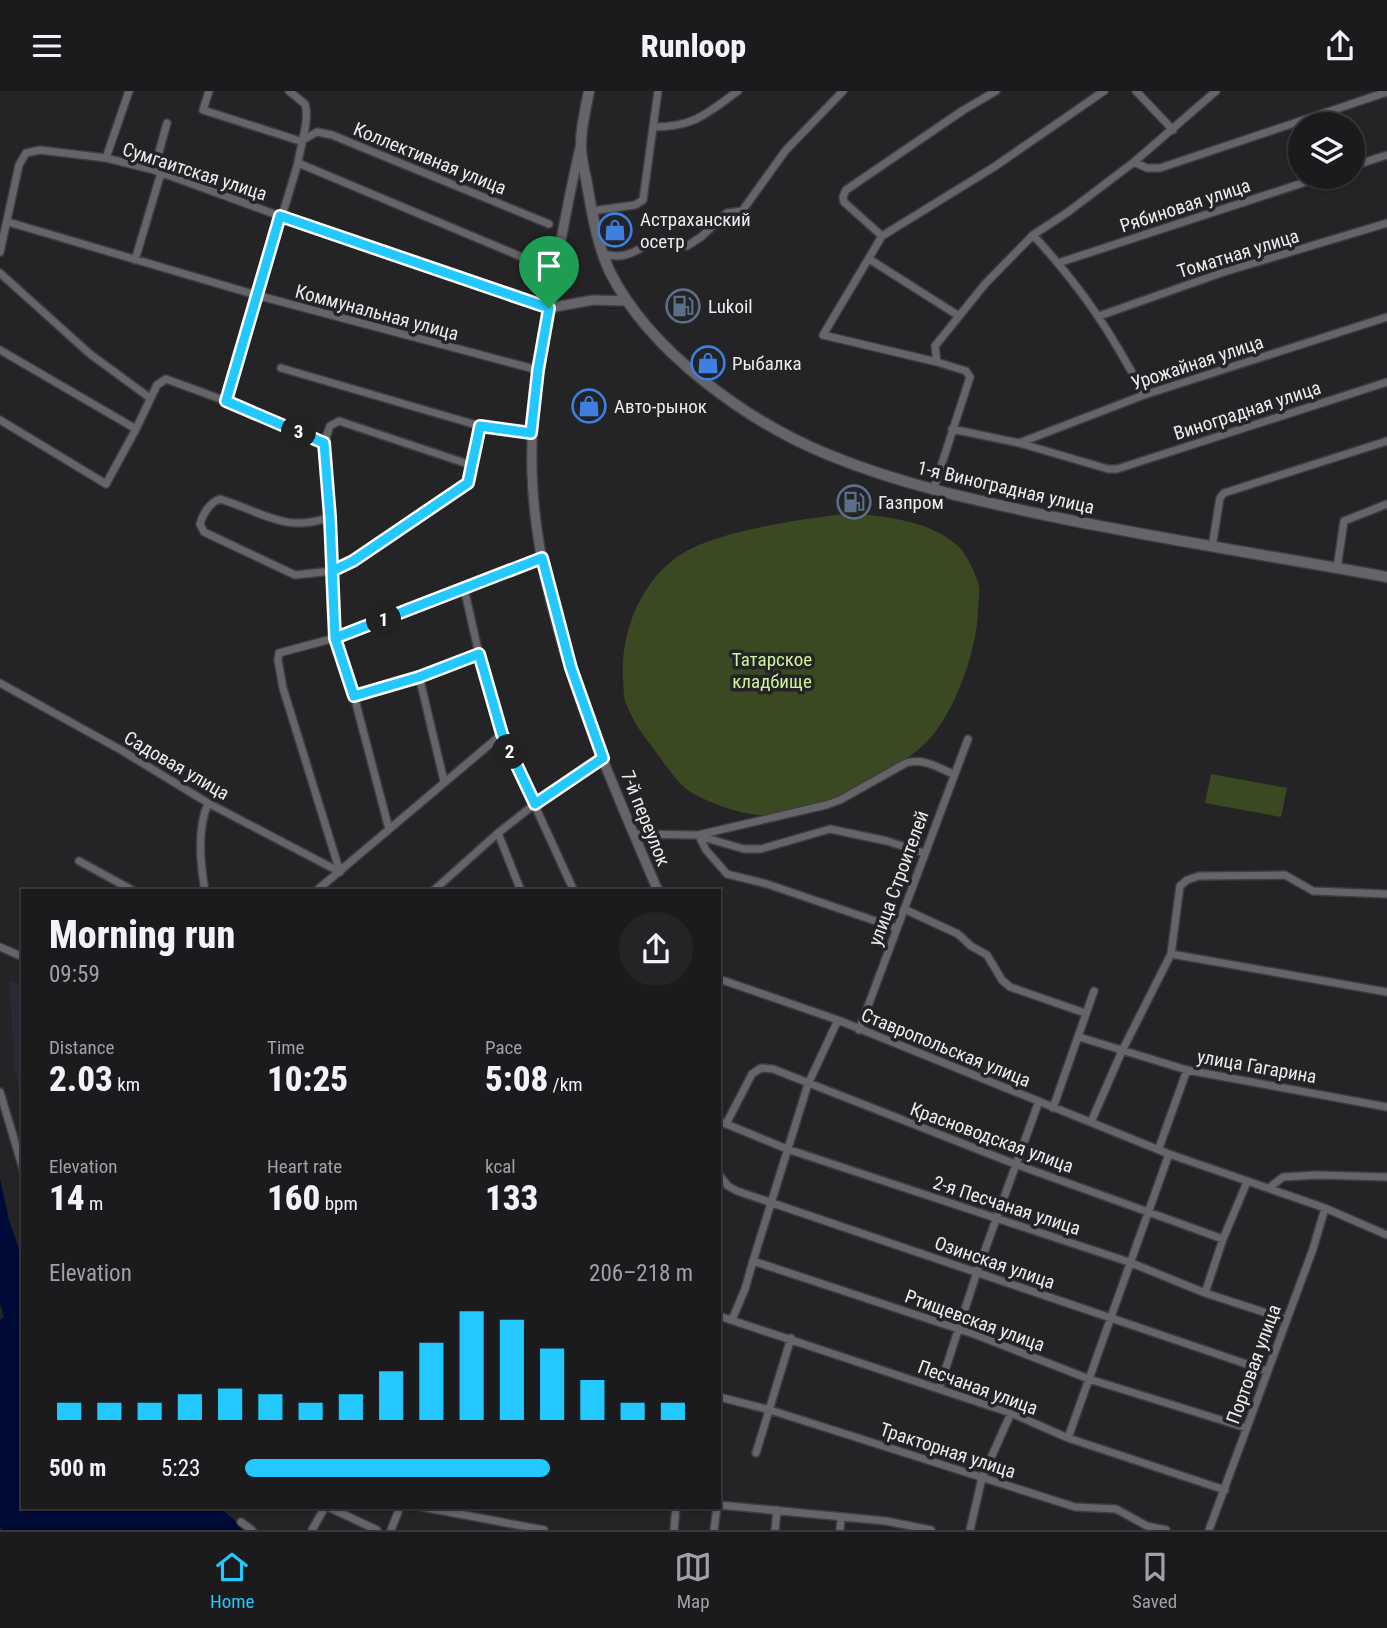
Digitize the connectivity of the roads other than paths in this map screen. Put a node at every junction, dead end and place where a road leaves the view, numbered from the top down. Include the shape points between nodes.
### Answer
1 (129, 91) edge
2 (209, 91) edge
3 (289, 91) edge
4 (589, 91) edge
5 (658, 91) edge
6 (738, 91) edge
7 (843, 91) edge
8 (996, 91) edge
9 (1104, 91) edge
10 (1136, 91) edge
11 (1216, 91) edge
12 (1387, 92) edge
13 (167, 123) dead end
14 (653, 127) junction
15 (1173, 129) junction
16 (300, 141) junction
17 (580, 145) junction
18 (1387, 155) edge
19 (106, 158) junction
20 (1134, 162) junction
21 (1365, 162) edge
22 (298, 163) junction
23 (157, 171) junction
24 (1288, 188) edge
25 (591, 211) junction
26 (280, 216) junction
27 (8, 222) junction
28 (1387, 223) edge
29 (549, 224) dead end
30 (1033, 235) junction
31 (882, 236) junction
32 (0, 252) edge
33 (603, 254) junction
34 (869, 258) junction
35 (135, 260) junction
36 (1058, 263) junction
37 (541, 265) dead end
38 (0, 273) edge
39 (256, 295) junction
40 (627, 301) junction
41 (549, 308) junction
42 (959, 316) junction
43 (1099, 316) junction
44 (1387, 317) edge
45 (0, 350) edge
46 (937, 362) junction
47 (281, 368) dead end
48 (538, 370) junction
49 (1387, 382) edge
50 (1144, 395) junction
51 (150, 398) junction
52 (226, 401) junction
53 (0, 420) edge
54 (480, 426) junction
55 (136, 429) junction
56 (952, 429) junction
57 (531, 433) junction
58 (1387, 441) edge
59 (324, 443) junction
60 (1019, 443) junction
61 (471, 465) junction
62 (933, 491) junction
63 (1387, 504) edge
64 (330, 517) junction
65 (1212, 547) junction
66 (542, 558) junction
67 (1337, 568) junction
68 (332, 571) junction
69 (1387, 577) edge
70 (464, 588) junction
71 (335, 638) junction
72 (479, 654) junction
73 (419, 677) junction
74 (0, 683) edge
75 (354, 696) junction
76 (502, 734) junction
77 (968, 739) dead end
78 (603, 758) junction
79 (953, 774) junction
80 (444, 781) junction
81 (208, 803) junction
82 (535, 804) junction
83 (389, 829) junction
84 (498, 833) junction
85 (633, 834) junction
86 (698, 835) junction
87 (924, 853) junction
88 (79, 861) dead end
89 (340, 872) junction
90 (131, 889) edge
91 (205, 889) edge
92 (319, 889) edge
93 (435, 889) edge
94 (520, 889) edge
95 (573, 889) edge
96 (656, 889) edge
97 (1387, 894) edge
98 (904, 909) junction
99 (896, 928) junction
100 (0, 947) edge
101 (1171, 954) junction
102 (21, 956) edge
103 (721, 980) edge
104 (1094, 991) dead end
105 (1387, 992) edge
106 (1086, 1013) junction
107 (838, 1020) junction
108 (859, 1030) junction
109 (1079, 1037) junction
110 (1122, 1051) junction
111 (1187, 1070) junction
112 (808, 1084) junction
113 (0, 1092) edge
114 (1039, 1101) junction
115 (1387, 1107) edge
116 (1053, 1108) junction
117 (1091, 1122) junction
118 (723, 1123) edge
119 (20, 1147) edge
120 (1159, 1148) junction
121 (787, 1149) junction
122 (1169, 1154) junction
123 (1015, 1164) junction
124 (721, 1177) edge
125 (1387, 1177) edge
126 (1247, 1182) junction
127 (1269, 1188) junction
128 (770, 1202) junction
129 (1325, 1208) junction
130 (1150, 1210) junction
131 (997, 1219) junction
132 (1387, 1234) edge
133 (1223, 1239) junction
134 (753, 1261) junction
135 (1129, 1262) junction
136 (977, 1272) junction
137 (1205, 1293) junction
138 (721, 1317) edge
139 (1111, 1319) junction
140 (1285, 1319) junction
141 (732, 1320) junction
142 (958, 1329) junction
143 (791, 1338) junction
144 (1267, 1371) junction
145 (1088, 1379) junction
146 (939, 1389) junction
147 (721, 1398) edge
148 (770, 1410) junction
149 (1011, 1413) junction
150 (1247, 1428) junction
151 (1068, 1438) junction
152 (756, 1453) dead end
153 (982, 1478) junction
154 (1225, 1490) junction
155 (721, 1506) edge
156 (326, 1509) edge
157 (331, 1509) edge
158 (399, 1509) edge
159 (433, 1509) edge
160 (676, 1509) edge
161 (718, 1509) edge
162 (777, 1510) junction
163 (841, 1517) junction
164 (242, 1522) dead end
165 (906, 1527) edge
166 (252, 1530) edge
167 (312, 1530) edge
168 (377, 1530) edge
169 (391, 1530) edge
170 (544, 1530) edge
171 (674, 1530) edge
172 (714, 1530) edge
173 (775, 1530) edge
174 (840, 1530) edge
175 (931, 1530) edge
176 (970, 1530) edge
177 (1166, 1530) edge
178 (1209, 1530) edge

1 - 19 street
2 - 16 street via 203,110
3 - 16 street via 307,111
4 - 17 main road, 1-я Виноградная улица
5 - 14 street
6 - 14 street via 691,123
7 - 33 street via 786,150 742,211 727,213 687,246 664,241 629,254
8 - 31 street via 846,190 844,202
9 - 31 street
10 - 15 street
11 - 15 street
12 - 20 street via 1160,167
13 - 23 street
14 - 25 street via 642,200
15 - 20 street
16 - 22 street
16 - 29 street, Коллективная улица via 317,132 332,135
17 - 25 main road, 1-я Виноградная улица
17 - 41 street, 7-й переулок
18 - 21 street
19 - 23 street, Сумгаитская улица
19 - 27 street, Сумгаитская улица via 40,150 26,153 19,165
20 - 30 street
22 - 26 street
22 - 37 street
23 - 26 street, Сумгаитская улица
23 - 35 street
24 - 36 street, Рябиновая улица
25 - 33 main road, 1-я Виноградная улица
26 - 39 street
26 - 41 street, Сумгаитская улица
27 - 32 street
27 - 35 street, Коммунальная улица
28 - 43 street, Томатная улица
30 - 36 street
30 - 42 street
31 - 34 street
33 - 40 main road, 1-я Виноградная улица
34 - 42 street
34 - 46 street via 823,335
35 - 39 street, Коммунальная улица
36 - 43 street
38 - 51 street via 90,353
39 - 48 street, Коммунальная улица
39 - 52 street
40 - 41 street via 593,300
40 - 62 main road, 1-я Виноградная улица via 664,344 743,409 826,454
41 - 48 street, 7-й переулок
42 - 46 street via 935,346
43 - 50 street
44 - 50 street, Урожайная улица
45 - 55 street
46 - 56 street via 970,373
47 - 54 street
48 - 57 street, 7-й переулок
49 - 60 street, Виноградная улица via 1117,468
50 - 60 street, Урожайная улица
51 - 52 street via 162,380 170,379
51 - 55 street
52 - 59 street
53 - 55 street via 106,484
54 - 57 street
54 - 61 street
56 - 60 street
56 - 62 street
57 - 66 street, 7-й переулок
58 - 65 street via 1224,493
59 - 61 street via 331,424 339,421
59 - 64 street
61 - 68 street via 468,483
62 - 65 main road, 1-я Виноградная улица
63 - 67 street via 1344,521
64 - 68 street
64 - 68 street via 305,524 272,519 220,499 213,502 200,524 204,532 295,575
65 - 67 main road, 1-я Виноградная улица
66 - 70 street
66 - 78 street, 7-й переулок via 571,668
67 - 69 main road, 1-я Виноградная улица
68 - 71 street
70 - 71 street
70 - 72 street
71 - 75 street
71 - 89 street via 287,649 277,657
72 - 73 street
72 - 76 street
73 - 75 street
73 - 80 street
74 - 81 street, Садовая улица
75 - 83 street
76 - 80 street
76 - 82 street
77 - 79 street, улица Строителей
78 - 82 street
78 - 85 street, 7-й переулок
79 - 86 street via 926,761 906,763 826,805
79 - 87 street, улица Строителей
80 - 83 street
81 - 89 street, Садовая улица
81 - 91 street via 201,837
82 - 84 street
82 - 95 street
83 - 89 street
84 - 93 street
84 - 94 street
85 - 86 street
85 - 96 street, 7-й переулок
86 - 87 street via 744,849 761,849 830,829
86 - 99 street via 727,874
87 - 98 street, улица Строителей
88 - 90 street
89 - 92 street
97 - 101 street via 1313,891 1285,875 1192,878 1180,886
98 - 99 street, улица Строителей
98 - 106 street via 958,934 987,955 1010,987
99 - 108 street, улица Строителей
100 - 102 street
101 - 105 street
101 - 110 street
103 - 107 street, Ставропольская улица
104 - 106 street
106 - 109 street
107 - 108 street, Ставропольская улица
107 - 112 street
108 - 114 street, Ставропольская улица
109 - 110 street, улица Гагарина
109 - 116 street
110 - 111 street, улица Гагарина
110 - 117 street
111 - 115 street, улица Гагарина
111 - 120 street
112 - 118 street, Красноводская улица via 761,1068 752,1074
112 - 121 street
112 - 123 street, Красноводская улица
113 - 119 street
114 - 116 street, Ставропольская улица
114 - 123 street
116 - 117 street, Ставропольская улица
117 - 120 street, Ставропольская улица
118 - 121 street, 2-я Песчаная улица
120 - 122 street, Ставропольская улица
121 - 128 street
121 - 131 street, 2-я Песчаная улица
122 - 126 street, Ставропольская улица
122 - 130 street
123 - 130 street, Красноводская улица
123 - 131 street
124 - 128 street, Озинская улица via 737,1191
125 - 127 street via 1285,1177
126 - 127 street, Ставропольская улица
126 - 133 street
127 - 129 street, Ставропольская улица
128 - 134 street
128 - 136 street, Озинская улица
129 - 132 street, Ставропольская улица
129 - 140 street, Портовая улица
130 - 133 street, Красноводская улица
130 - 135 street
131 - 135 street, 2-я Песчаная улица
131 - 136 street
133 - 137 street
134 - 141 street
134 - 142 street, Ртищевская улица
135 - 137 street, 2-я Песчаная улица
135 - 139 street
136 - 139 street, Озинская улица
136 - 142 street
137 - 140 street, 2-я Песчаная улица
138 - 141 street, Песчаная улица
139 - 144 street, Озинская улица
139 - 145 street
140 - 144 street, Портовая улица
141 - 143 street, Песчаная улица
142 - 145 street, Ртищевская улица
142 - 146 street
143 - 146 street, Песчаная улица
143 - 148 street
144 - 150 street, Портовая улица
145 - 150 street, Ртищевская улица
145 - 151 street
146 - 149 street, Песчаная улица
147 - 148 street, Тракторная улица
148 - 152 street
148 - 153 street, Тракторная улица
149 - 151 street, Песчаная улица
149 - 153 street
150 - 154 street, Портовая улица
151 - 154 street, Песчаная улица
153 - 176 street
153 - 177 street, Тракторная улица via 1080,1508 1116,1509 1147,1526
154 - 178 street, Портовая улица
155 - 162 street
156 - 167 street
157 - 168 street
158 - 169 street
159 - 170 street
160 - 171 street
161 - 172 street
162 - 163 street
162 - 173 street
163 - 165 street
163 - 174 street
164 - 166 street
165 - 175 street

